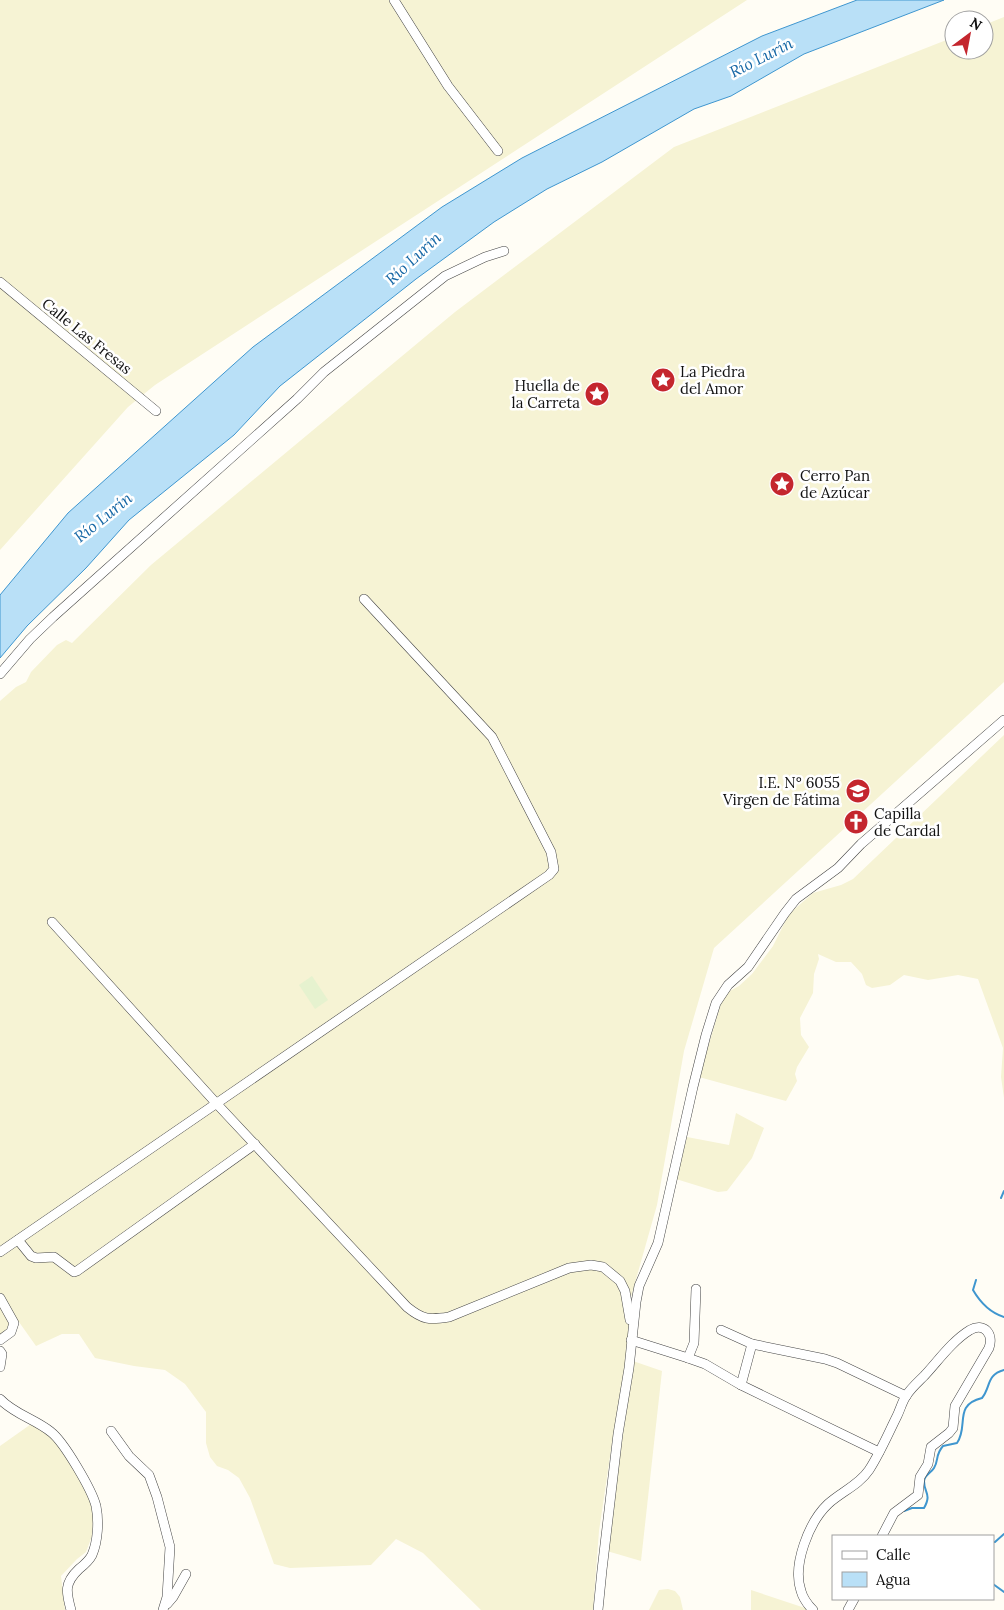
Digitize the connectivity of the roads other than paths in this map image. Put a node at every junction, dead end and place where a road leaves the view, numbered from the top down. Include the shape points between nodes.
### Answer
1 (394, 0) edge
2 (498, 151) dead end
3 (504, 251) dead end
4 (0, 282) edge
5 (156, 411) dead end
6 (364, 599) dead end
7 (0, 674) edge
8 (1004, 720) edge
9 (52, 922) dead end
10 (216, 1103) junction
11 (255, 1144) junction
12 (18, 1240) junction
13 (0, 1252) edge
14 (696, 1289) dead end
15 (0, 1298) edge
16 (632, 1330) junction
17 (721, 1330) dead end
18 (0, 1340) edge
19 (631, 1340) junction
20 (752, 1344) junction
21 (0, 1351) edge
22 (688, 1358) junction
23 (0, 1367) edge
24 (741, 1385) junction
25 (906, 1396) junction
26 (0, 1399) edge
27 (111, 1431) dead end
28 (880, 1452) junction
29 (883, 1535) edge
30 (186, 1574) dead end
31 (164, 1608) edge
32 (71, 1610) edge
33 (598, 1610) edge
34 (814, 1610) edge

1 - 2 street via 448,86
3 - 7 street via 445,276 331,366 53,616
4 - 5 street, Calle Las Fresas
6 - 10 street via 492,737 551,852 554,869
8 - 16 street via 861,844 838,868 796,899 748,967 723,991 706,1035 660,1236 639,1286
9 - 10 street
10 - 11 street
10 - 12 street
11 - 12 street via 77,1272 54,1258 31,1256
11 - 16 street via 418,1316 432,1320 449,1317 569,1268 591,1265 603,1267 620,1281
12 - 13 street
14 - 22 street via 694,1343
15 - 18 street via 14,1323 13,1329
16 - 19 street
17 - 20 street
19 - 22 street
19 - 33 street
20 - 24 street
20 - 25 street via 825,1358
21 - 23 street
22 - 24 street
24 - 28 street
25 - 28 street
25 - 29 street via 970,1330 979,1328 990,1333 989,1348 955,1406 953,1428 931,1447 928,1464 920,1476 918,1495 894,1513
26 - 32 street via 9,1408 53,1434 82,1477 96,1506 97,1533 92,1555 68,1585
27 - 31 street via 152,1482 170,1547
28 - 34 street via 867,1472 828,1505 809,1531 800,1569 801,1590
30 - 31 street

